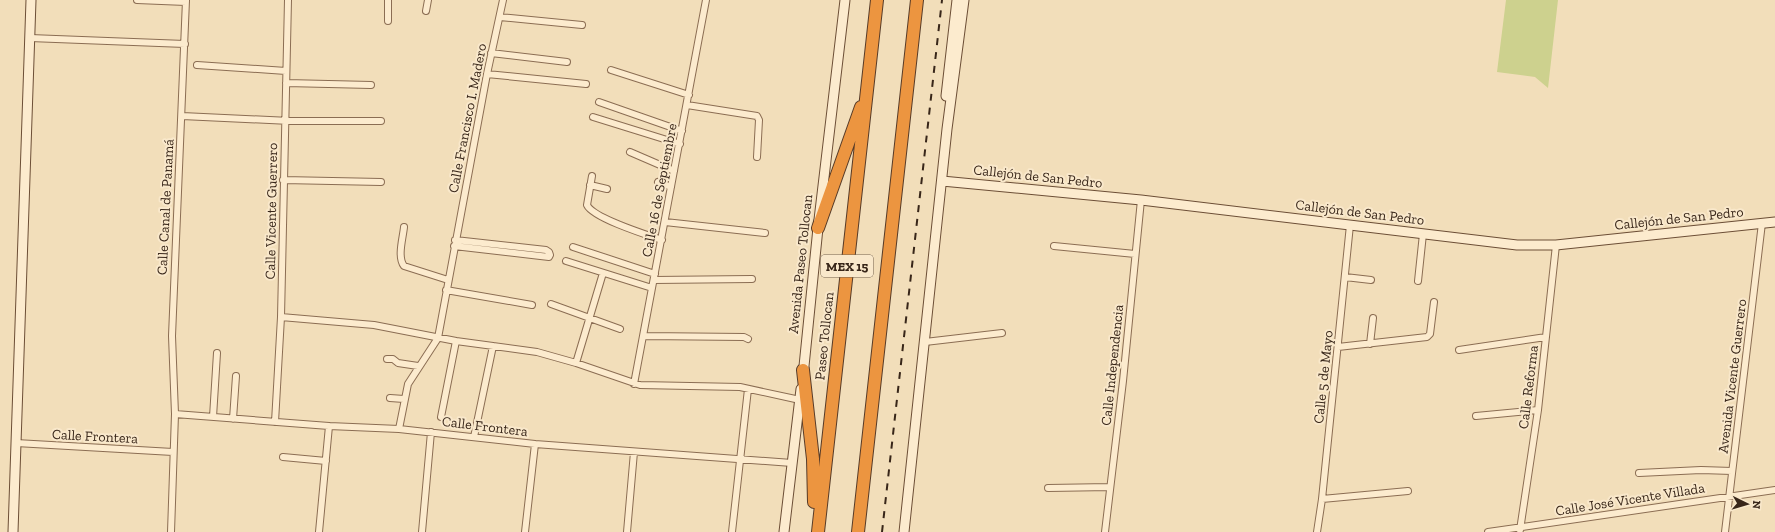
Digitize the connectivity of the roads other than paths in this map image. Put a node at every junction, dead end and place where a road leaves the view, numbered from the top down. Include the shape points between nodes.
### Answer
1 (31, 0) edge
2 (137, 0) edge
3 (288, 0) edge
4 (388, 0) edge
5 (428, 0) edge
6 (503, 0) edge
7 (706, 0) edge
8 (845, 0) edge
9 (877, 0) edge
10 (917, 0) edge
11 (957, 0) edge
12 (964, 0) edge
13 (186, 1) edge
14 (426, 11) dead end
15 (500, 17) junction
16 (388, 21) dead end
17 (582, 24) dead end
18 (30, 38) junction
19 (185, 44) junction
20 (491, 53) junction
21 (567, 62) dead end
22 (197, 65) dead end
23 (611, 70) dead end
24 (286, 71) junction
25 (487, 74) junction
26 (286, 83) junction
27 (586, 84) dead end
28 (372, 85) dead end
29 (867, 89) junction
30 (689, 95) junction
31 (599, 102) dead end
32 (687, 105) junction
33 (182, 116) junction
34 (592, 117) dead end
35 (285, 120) junction
36 (381, 121) dead end
37 (682, 131) junction
38 (680, 144) junction
39 (630, 152) dead end
40 (757, 156) dead end
41 (944, 167) junction
42 (674, 171) junction
43 (592, 176) dead end
44 (283, 180) junction
45 (942, 181) junction
46 (380, 182) dead end
47 (658, 182) dead end
48 (590, 186) junction
49 (671, 187) junction
50 (607, 189) dead end
51 (1141, 200) junction
52 (665, 222) junction
53 (1775, 222) edge
54 (1762, 223) junction
55 (1350, 225) junction
56 (404, 227) dead end
57 (818, 228) junction
58 (764, 233) dead end
59 (1423, 234) junction
60 (662, 240) junction
61 (455, 243) junction
62 (1556, 245) junction
63 (573, 246) dead end
64 (1054, 246) dead end
65 (1135, 254) junction
66 (549, 257) dead end
67 (566, 261) dead end
68 (603, 273) junction
69 (655, 274) junction
70 (1345, 277) junction
71 (752, 279) dead end
72 (448, 280) junction
73 (654, 280) junction
74 (1371, 280) dead end
75 (1418, 281) dead end
76 (652, 288) junction
77 (446, 290) junction
78 (1434, 302) dead end
79 (551, 304) dead end
80 (532, 305) dead end
81 (281, 317) junction
82 (589, 317) junction
83 (1373, 318) dead end
84 (620, 329) dead end
85 (1002, 333) dead end
86 (644, 336) junction
87 (1546, 337) junction
88 (438, 338) junction
89 (748, 339) dead end
90 (456, 342) junction
91 (925, 342) junction
92 (1370, 344) junction
93 (493, 346) junction
94 (1338, 347) junction
95 (1459, 350) dead end
96 (217, 353) dead end
97 (387, 359) dead end
98 (576, 363) junction
99 (418, 366) junction
100 (803, 370) junction
101 (236, 376) dead end
102 (634, 384) junction
103 (748, 389) junction
104 (390, 398) dead end
105 (404, 399) junction
106 (800, 400) junction
107 (872, 409) junction
108 (1538, 410) junction
109 (175, 414) junction
110 (1476, 416) dead end
111 (213, 417) junction
112 (441, 417) dead end
113 (233, 419) junction
114 (275, 422) junction
115 (330, 426) junction
116 (399, 429) junction
117 (431, 432) junction
118 (474, 437) junction
119 (16, 443) junction
120 (535, 444) junction
121 (174, 452) junction
122 (634, 452) junction
123 (283, 457) dead end
124 (740, 459) junction
125 (326, 461) junction
126 (792, 463) junction
127 (1732, 471) junction
128 (1639, 473) dead end
129 (1110, 487) junction
130 (1048, 488) dead end
131 (1775, 490) edge
132 (1408, 491) dead end
133 (1729, 496) junction
134 (1322, 499) junction
135 (1520, 530) edge
136 (13, 532) edge
137 (171, 532) edge
138 (319, 532) edge
139 (422, 532) edge
140 (525, 532) edge
141 (627, 532) edge
142 (732, 532) edge
143 (784, 532) edge
144 (817, 532) edge
145 (858, 532) edge
146 (866, 532) edge
147 (904, 532) edge
148 (1105, 532) edge
149 (1317, 532) edge
150 (1488, 532) edge
151 (1725, 532) edge

1 - 18 main road
2 - 13 street
3 - 24 street, Calle Vicente Guerrero
4 - 16 street
5 - 14 street
6 - 15 street, Calle Francisco I. Madero
7 - 30 street, Calle 16 de Septiembre
8 - 57 main road, Avenida Paseo Tollocan
9 - 29 highway, Paseo Tollocan / MEX 15
10 - 107 highway, MEX 15
11 - 41 main road via 944,112
12 - 41 main road
13 - 19 street, Calle Canal de Panamá
15 - 17 street
15 - 20 street, Calle Francisco I. Madero
18 - 19 street
18 - 119 main road
19 - 33 street, Calle Canal de Panamá
20 - 21 street
20 - 25 street, Calle Francisco I. Madero
22 - 24 street
23 - 30 street
24 - 26 street, Calle Vicente Guerrero
25 - 27 street
25 - 61 street, Calle Francisco I. Madero
26 - 28 street
26 - 35 street, Calle Vicente Guerrero
29 - 57 highway
29 - 144 highway, Paseo Tollocan / MEX 15
30 - 32 street, Calle 16 de Septiembre
31 - 37 street
32 - 37 street, Calle 16 de Septiembre
32 - 40 street via 757,116
33 - 35 street
33 - 109 street, Calle Canal de Panamá via 172,336
34 - 38 street
35 - 36 street
35 - 44 street, Calle Vicente Guerrero
37 - 38 street, Calle 16 de Septiembre
38 - 42 street, Calle 16 de Septiembre
39 - 42 street
41 - 45 main road
42 - 49 street, Calle 16 de Septiembre
43 - 48 street
44 - 46 street
44 - 81 street, Calle Vicente Guerrero
45 - 51 main road, Callejón de San Pedro
45 - 91 main road
47 - 49 street
48 - 50 street
48 - 60 street via 587,205 591,211 610,221
49 - 52 street, Calle 16 de Septiembre
51 - 55 main road, Callejón de San Pedro
51 - 65 street, Calle Independencia
52 - 58 street
52 - 60 street, Calle 16 de Septiembre
53 - 54 main road, Callejón de San Pedro
54 - 62 main road, Callejón de San Pedro
54 - 127 street, Avenida Vicente Guerrero
55 - 59 main road, Callejón de San Pedro
55 - 70 street, Calle 5 de Mayo
56 - 72 street via 402,264
57 - 100 main road, Avenida Paseo Tollocan
59 - 62 main road, Callejón de San Pedro via 1517,245
59 - 75 street
60 - 69 street, Calle 16 de Septiembre
61 - 66 street
61 - 72 street, Calle Francisco I. Madero
62 - 87 street, Calle Reforma
63 - 69 street
64 - 65 street
65 - 129 street, Calle Independencia
67 - 68 street
68 - 76 street
68 - 82 street
69 - 73 street, Calle 16 de Septiembre
70 - 74 street
70 - 94 street, Calle 5 de Mayo
71 - 73 street
72 - 77 street, Calle Francisco I. Madero
73 - 76 street, Calle 16 de Septiembre
76 - 86 street, Calle 16 de Septiembre
77 - 80 street
77 - 88 street, Calle Francisco I. Madero
78 - 92 street via 1431,331 1428,336
79 - 82 street
81 - 88 street via 374,325
81 - 114 street, Calle Vicente Guerrero
82 - 84 street
82 - 98 street
83 - 92 street
85 - 91 street
86 - 89 street
86 - 102 street, Calle 16 de Septiembre
87 - 95 street
87 - 108 street, Calle Reforma
88 - 90 street
88 - 99 street, Calle Francisco I. Madero
90 - 93 street
90 - 112 street
91 - 147 main road
92 - 94 street
93 - 98 street via 538,352
93 - 118 street
94 - 134 street, Calle 5 de Mayo
96 - 111 street
97 - 99 street
98 - 102 street
99 - 105 street, Calle Francisco I. Madero via 408,384
100 - 106 main road, Avenida Paseo Tollocan
100 - 144 highway via 813,460
101 - 113 street
102 - 103 street
103 - 106 street
103 - 124 street
104 - 105 street
105 - 116 street, Calle Francisco I. Madero
106 - 126 main road, Avenida Paseo Tollocan
107 - 145 highway, MEX 15
107 - 146 highway
108 - 110 street
108 - 135 street, Calle Reforma
109 - 111 street, Calle Frontera
109 - 121 street, Calle Canal de Panamá
111 - 113 street, Calle Frontera
113 - 114 street, Calle Frontera
114 - 115 street, Calle Frontera
115 - 116 street, Calle Frontera
115 - 125 street
116 - 117 street, Calle Frontera
117 - 118 street, Calle Frontera
117 - 139 street
118 - 120 street, Calle Frontera
119 - 121 street, Calle Frontera
119 - 136 main road
120 - 122 street, Calle Frontera
120 - 140 street
121 - 137 street, Calle Canal de Panamá
122 - 124 street, Calle Frontera
122 - 141 street
123 - 125 street
124 - 126 street, Calle Frontera
124 - 142 street
125 - 138 street
126 - 143 main road, Avenida Paseo Tollocan
127 - 128 street
127 - 133 street, Avenida Vicente Guerrero
129 - 130 street
129 - 148 street, Calle Independencia
131 - 133 street, Calle José Vicente Villada
132 - 134 street
133 - 135 street, Calle José Vicente Villada
133 - 151 street, Avenida Vicente Guerrero
134 - 149 street, Calle 5 de Mayo
135 - 150 street, Calle José Vicente Villada

